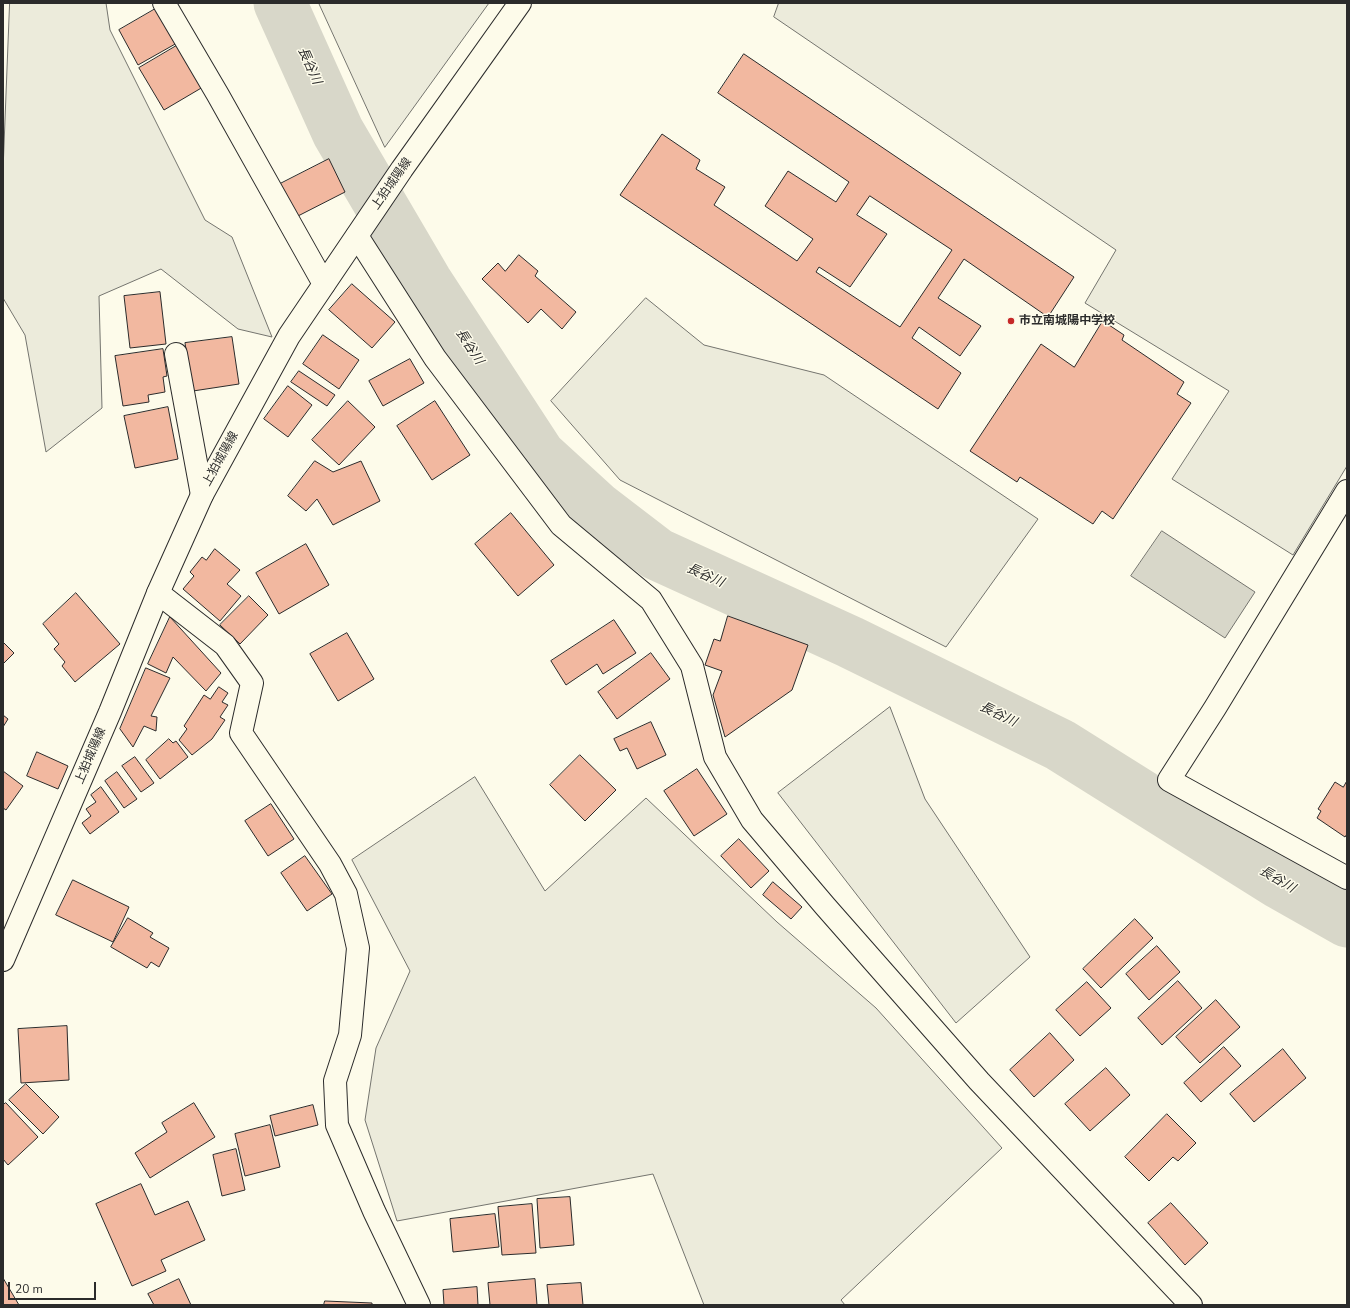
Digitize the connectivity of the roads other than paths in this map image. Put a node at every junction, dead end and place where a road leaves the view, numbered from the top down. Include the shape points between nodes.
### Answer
1 (164, 3) edge
2 (520, 3) edge
3 (362, 227) junction
4 (324, 284) junction
5 (176, 354) dead end
6 (1347, 491) edge
7 (202, 495) junction
8 (158, 593) junction
9 (1347, 878) edge
10 (3, 960) edge
11 (419, 1305) edge
12 (1191, 1305) edge

1 - 4 street
2 - 3 street, 上狛城陽線
3 - 4 street, 上狛城陽線
3 - 12 street via 435,358 561,525 651,600 692,666 715,757 752,820 979,1081
4 - 7 street, 上狛城陽線 via 289,336
5 - 7 street
6 - 9 street via 1220,702 1169,780
7 - 8 street, 上狛城陽線
8 - 10 street, 上狛城陽線 via 110,712
8 - 11 street via 225,645 252,683 240,732 330,864 346,894 358,948 350,1035 335,1081 337,1125

